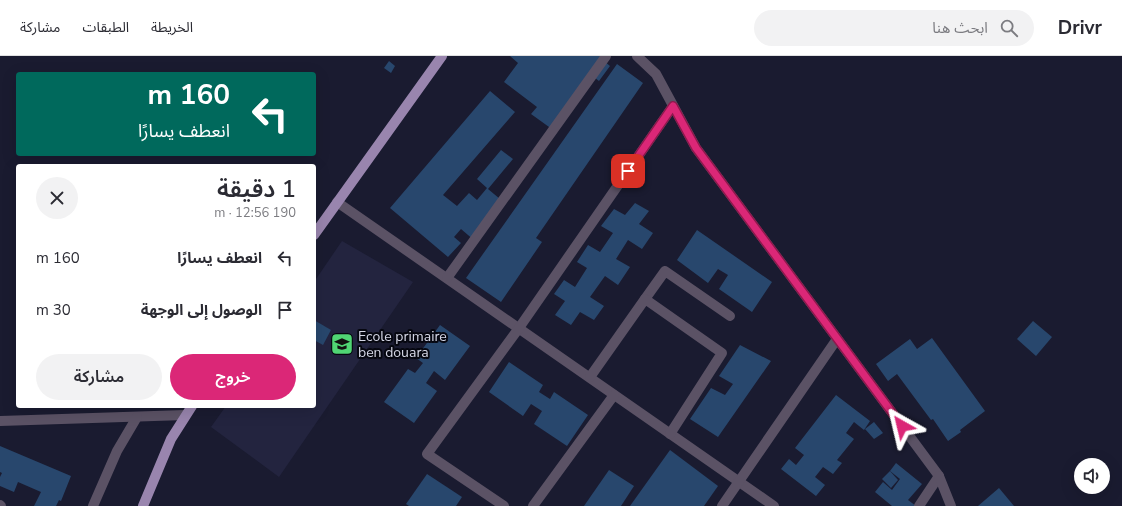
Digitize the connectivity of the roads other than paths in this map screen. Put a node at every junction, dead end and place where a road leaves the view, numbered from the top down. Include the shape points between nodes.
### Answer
1 (442, 56) edge
2 (606, 56) edge
3 (637, 56) edge
4 (673, 106) junction
5 (337, 202) junction
6 (316, 231) edge
7 (448, 278) junction
8 (645, 299) junction
9 (730, 316) dead end
10 (519, 328) junction
11 (837, 339) junction
12 (590, 377) junction
13 (614, 395) junction
14 (190, 408) edge
15 (185, 415) junction
16 (137, 417) junction
17 (0, 421) edge
18 (670, 434) junction
19 (939, 476) junction
20 (738, 481) junction
21 (93, 506) edge
22 (143, 506) edge
23 (504, 506) edge
24 (533, 506) edge
25 (722, 506) edge
26 (774, 506) edge
27 (919, 506) edge
28 (950, 506) edge

1 - 5 main road
2 - 7 street
3 - 4 street via 656,74
4 - 10 street
4 - 11 street via 696,148
5 - 6 main road
5 - 7 street
7 - 10 street
8 - 9 street via 665,271
8 - 12 street
8 - 18 street via 722,353
10 - 12 street
10 - 23 street via 427,454
11 - 19 street
11 - 20 street
12 - 13 street
13 - 18 street
13 - 24 street
14 - 15 main road
15 - 16 street
15 - 22 main road via 171,439
16 - 17 street
16 - 21 street via 117,451
18 - 20 street
19 - 27 street
19 - 28 street
20 - 25 street
20 - 26 street

